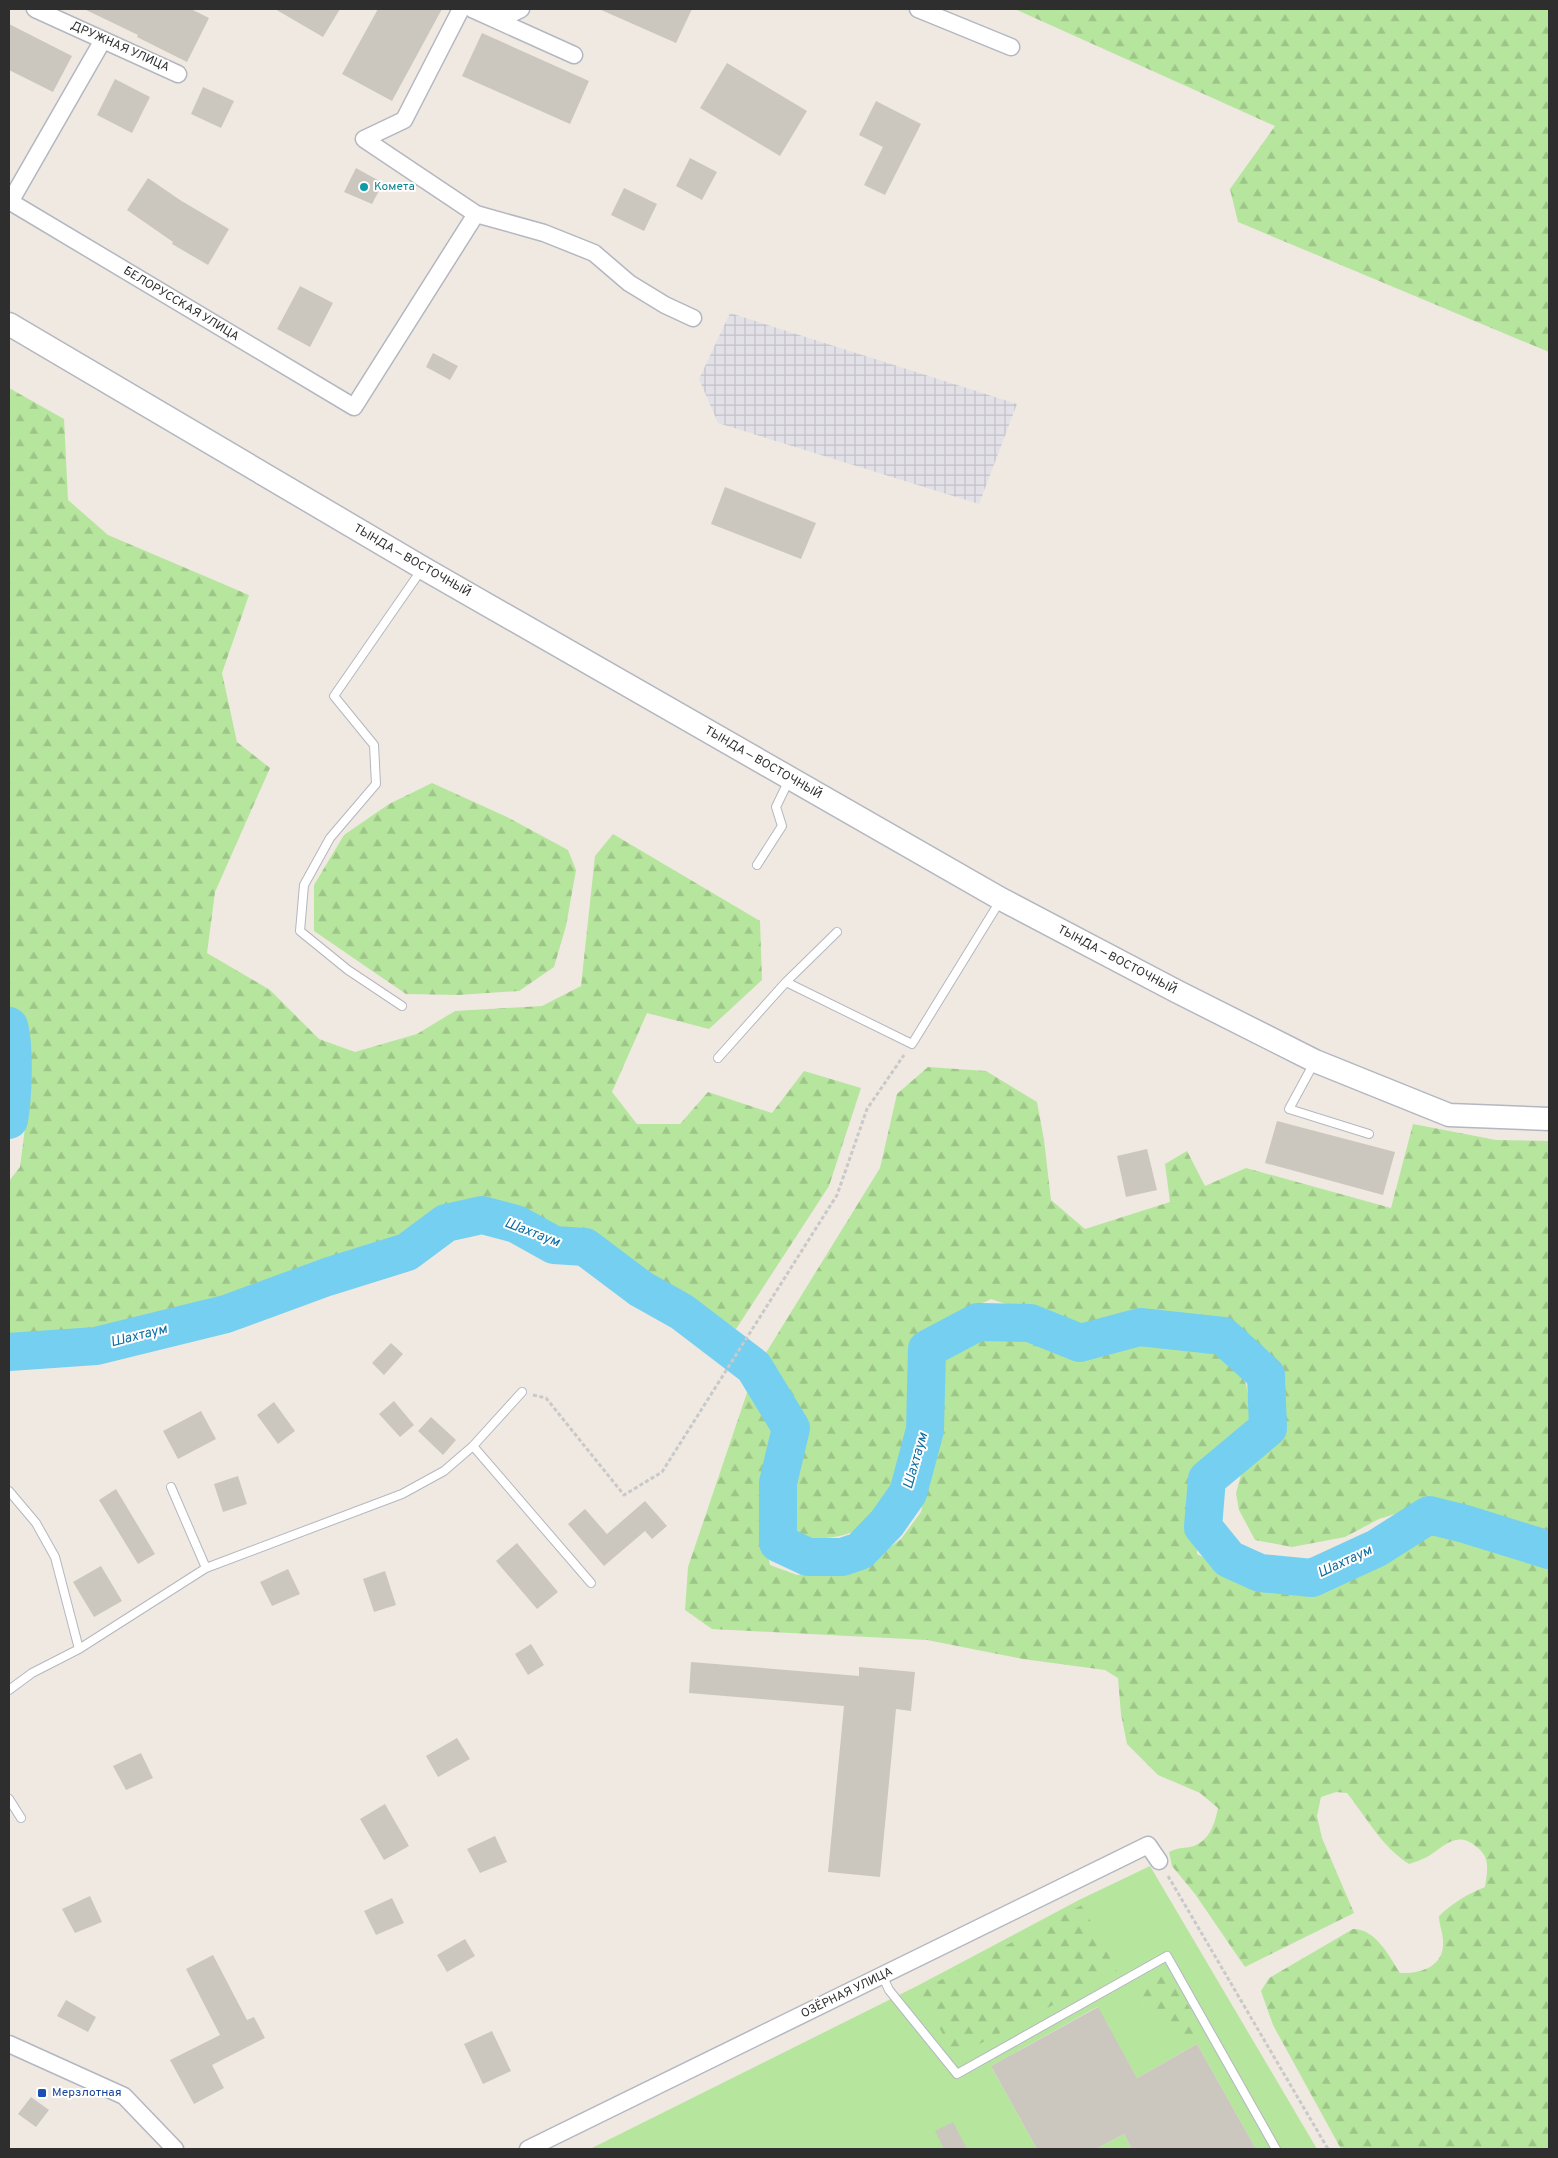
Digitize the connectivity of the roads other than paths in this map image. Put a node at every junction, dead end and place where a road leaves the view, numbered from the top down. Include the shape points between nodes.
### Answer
1 (34, 9) edge
2 (461, 9) edge
3 (472, 9) edge
4 (484, 9) edge
5 (521, 9) edge
6 (918, 9) edge
7 (103, 40) junction
8 (1011, 46) dead end
9 (574, 55) dead end
10 (178, 74) dead end
11 (10, 201) edge
12 (476, 214) junction
13 (693, 318) dead end
14 (9, 324) edge
15 (423, 568) junction
16 (790, 778) junction
17 (757, 865) dead end
18 (1001, 899) junction
19 (837, 932) dead end
20 (786, 982) junction
21 (402, 1006) dead end
22 (718, 1058) dead end
23 (1315, 1061) junction
24 (1549, 1120) edge
25 (1369, 1134) dead end
26 (522, 1392) road end
27 (473, 1446) junction
28 (171, 1488) dead end
29 (9, 1491) edge
30 (206, 1568) junction
31 (591, 1584) dead end
32 (79, 1649) junction
33 (9, 1690) edge
34 (9, 1799) edge
35 (21, 1818) dead end
36 (1159, 1861) road end
37 (882, 1975) junction
38 (9, 2044) edge
39 (175, 2149) edge
40 (528, 2149) edge
41 (1276, 2149) edge

1 - 7 street, ДРУЖНАЯ УЛИЦА
2 - 12 street via 404,120 364,139
3 - 9 street
4 - 5 street via 511,14
6 - 8 street
7 - 10 street, ДРУЖНАЯ УЛИЦА
7 - 11 street
11 - 12 street, БЕЛОРУССКАЯ УЛИЦА via 354,407
12 - 13 street via 544,233 594,253 629,284
14 - 15 street, ТЫНДА — ВОСТОЧНЫЙ
15 - 16 street, ТЫНДА — ВОСТОЧНЫЙ
15 - 21 lane via 334,696 374,744 376,784 330,838 304,885 300,931 348,970
16 - 17 lane via 776,807 782,826
16 - 18 street, ТЫНДА — ВОСТОЧНЫЙ
18 - 20 lane via 912,1044
18 - 23 street, ТЫНДА — ВОСТОЧНЫЙ
19 - 20 lane
20 - 22 lane
23 - 24 street, ТЫНДА — ВОСТОЧНЫЙ via 1449,1116
23 - 25 lane via 1289,1109
26 - 27 lane
27 - 30 lane via 444,1471 402,1494
27 - 31 lane
28 - 30 lane
29 - 32 lane via 36,1523 55,1557
30 - 32 lane
32 - 33 lane via 32,1673
34 - 35 lane
36 - 37 street, ОЗЁРНАЯ УЛИЦА via 1148,1845
37 - 40 street, ОЗЁРНАЯ УЛИЦА
37 - 41 lane via 889,1990 957,2074 1167,1956
38 - 39 street via 124,2096

